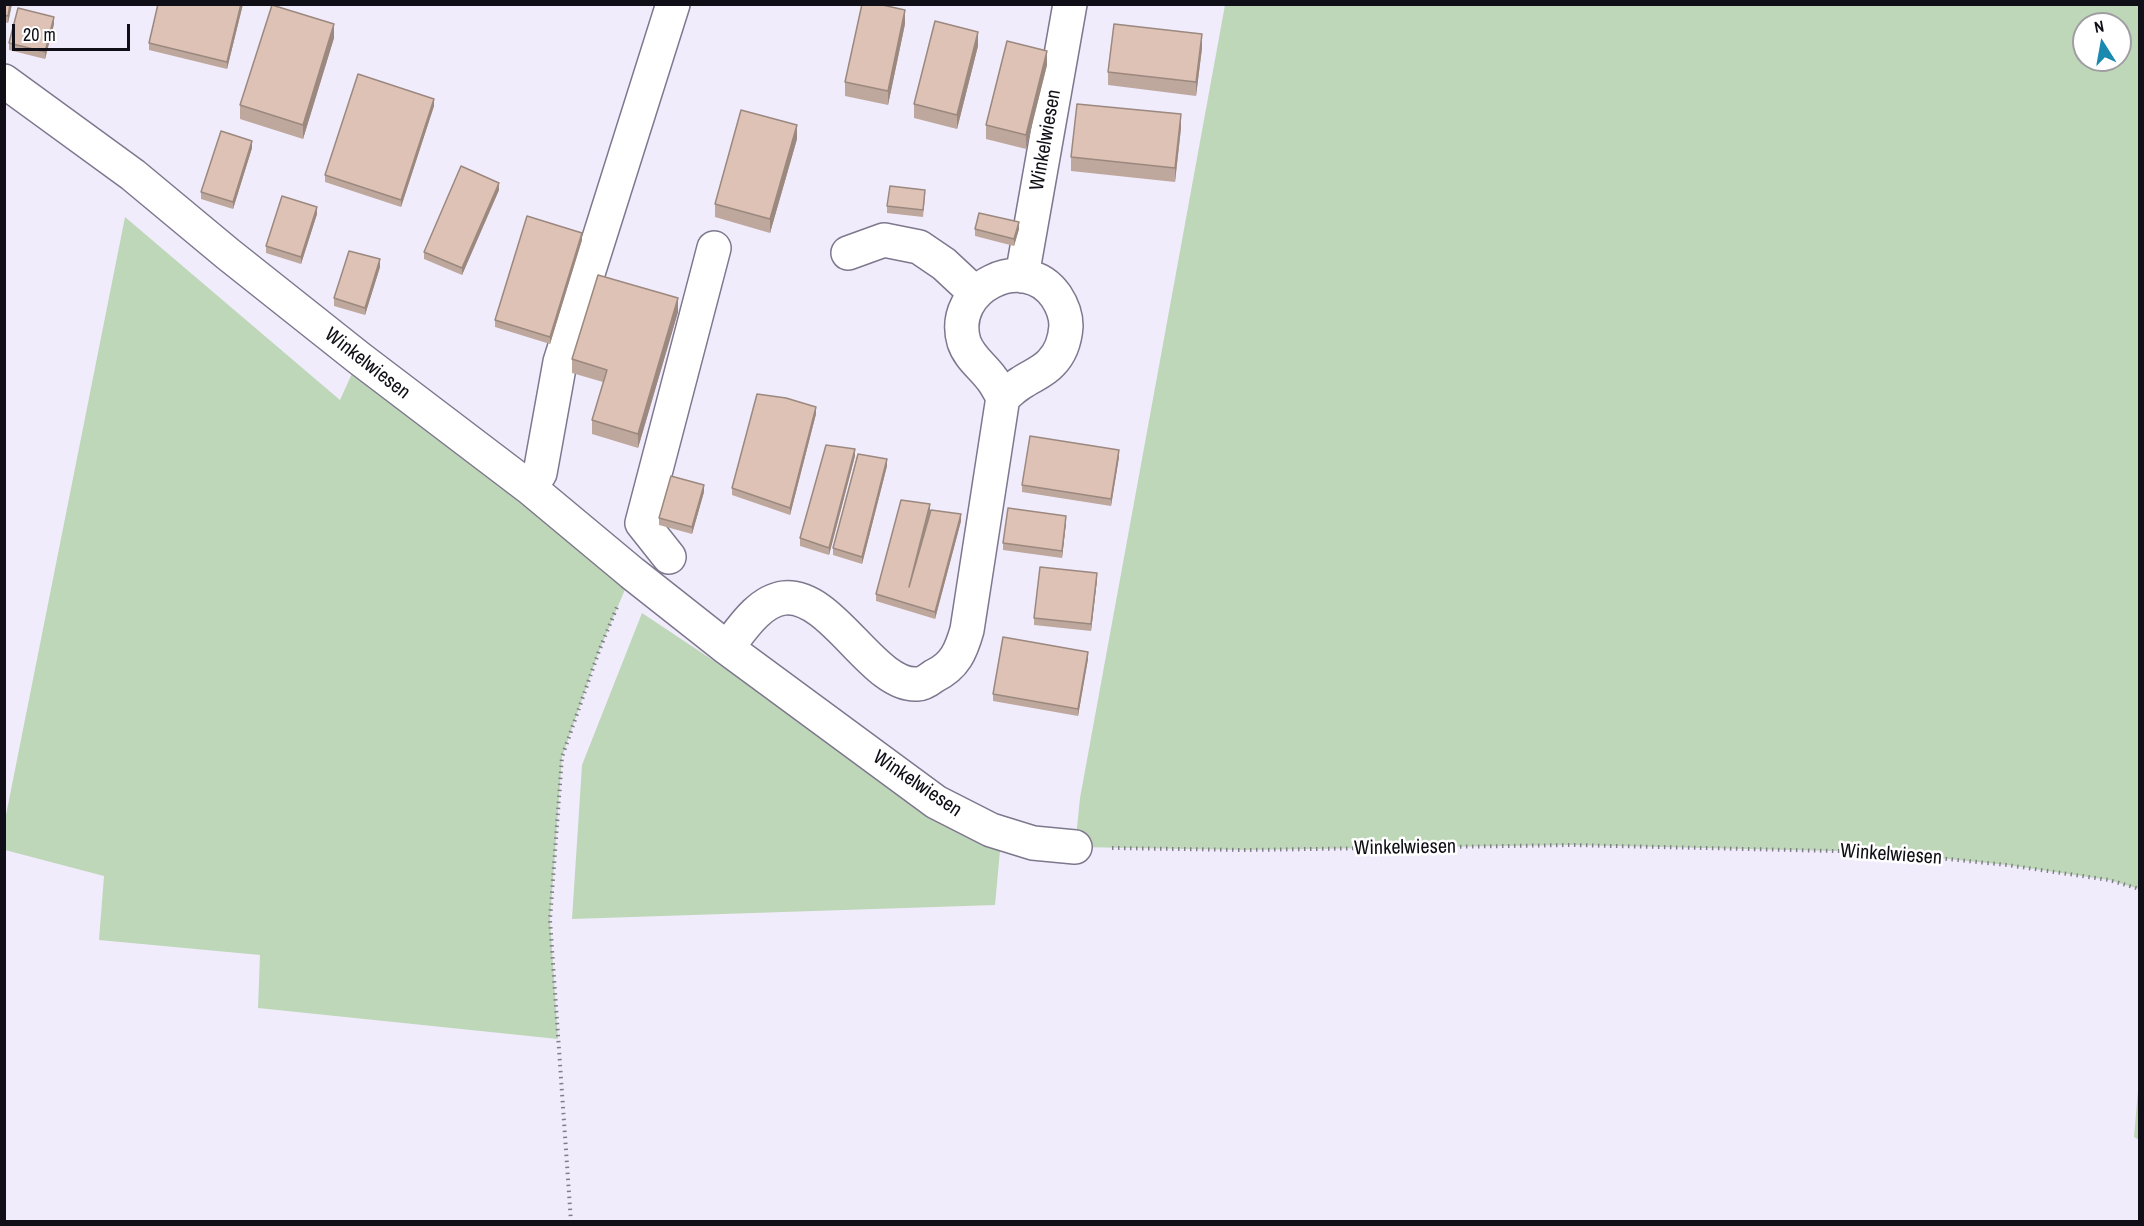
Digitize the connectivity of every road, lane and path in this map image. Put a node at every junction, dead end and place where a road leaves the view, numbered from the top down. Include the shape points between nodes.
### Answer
1 (673, 4) edge
2 (1070, 4) edge
3 (4, 81) edge
4 (714, 248) dead end
5 (848, 253) dead end
6 (1022, 276) junction
7 (974, 292) junction
8 (1003, 398) junction
9 (530, 488) junction
10 (669, 557) dead end
11 (632, 573) junction
12 (727, 648) junction
13 (1076, 847) joint
14 (2139, 889) edge
15 (571, 1221) edge

1 - 9 street via 560,362 540,473
2 - 6 street, Winkelwiesen
3 - 9 street, Winkelwiesen via 133,175 358,358
4 - 10 street via 642,523
5 - 7 street via 884,240 919,247
6 - 7 street via 995,278
6 - 8 street via 1045,285 1054,294 1066,319 1065,336 1051,364
7 - 8 street via 962,321 963,341
8 - 12 street via 960,655 940,673 918,684 893,679 817,607 799,599 783,598 767,604
9 - 11 street, Winkelwiesen
11 - 12 street, Winkelwiesen
11 - 15 path via 599,651 562,758 549,920
12 - 13 street, Winkelwiesen via 936,802 991,830 1034,843
13 - 14 path, Winkelwiesen via 1246,850 1571,845 1879,852 2007,865 2109,880

